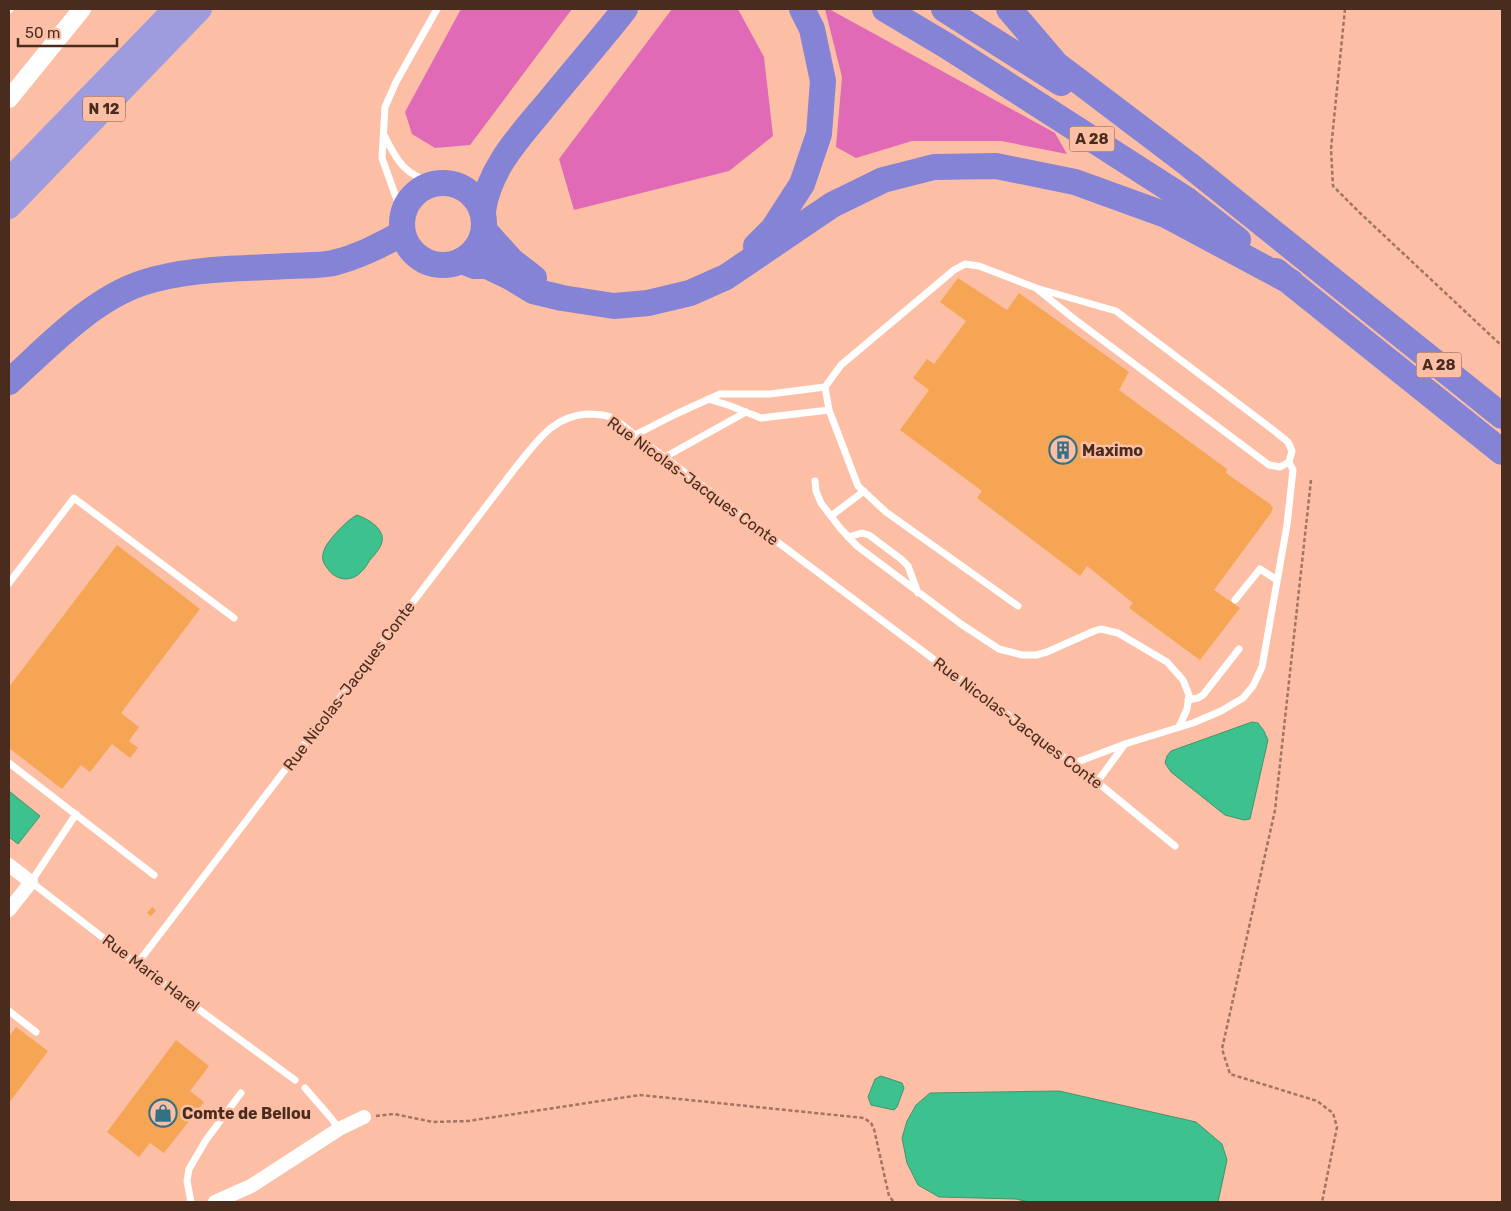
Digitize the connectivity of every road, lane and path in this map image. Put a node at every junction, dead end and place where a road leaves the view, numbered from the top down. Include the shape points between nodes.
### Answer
1 (82, 9) edge
2 (175, 9) edge
3 (200, 9) edge
4 (437, 9) edge
5 (609, 9) edge
6 (625, 9) edge
7 (802, 9) edge
8 (885, 9) edge
9 (944, 9) edge
10 (1009, 9) edge
11 (1345, 9) edge
12 (9, 100) edge
13 (383, 132) junction
14 (1188, 164) junction
15 (9, 180) edge
16 (443, 184) junction
17 (9, 207) edge
18 (483, 221) junction
19 (403, 226) junction
20 (419, 257) junction
21 (462, 261) junction
22 (239, 269) junction
23 (1291, 282) junction
24 (1036, 288) junction
25 (1502, 346) edge
26 (9, 382) edge
27 (825, 387) junction
28 (708, 399) junction
29 (830, 410) junction
30 (746, 412) junction
31 (1502, 416) edge
32 (635, 435) junction
33 (1502, 452) edge
34 (665, 457) junction
35 (1289, 462) junction
36 (1311, 480) dead end
37 (815, 481) dead end
38 (864, 491) junction
39 (831, 516) junction
40 (848, 537) junction
41 (1277, 580) junction
42 (9, 583) edge
43 (918, 593) junction
44 (1235, 600) dead end
45 (1018, 606) dead end
46 (234, 618) dead end
47 (1239, 649) dead end
48 (1188, 700) junction
49 (1179, 727) junction
50 (1125, 744) junction
51 (9, 762) edge
52 (1072, 764) junction
53 (1097, 782) junction
54 (76, 814) junction
55 (1175, 846) dead end
56 (9, 865) edge
57 (154, 875) dead end
58 (31, 882) junction
59 (9, 910) edge
60 (137, 964) junction
61 (9, 1011) edge
62 (36, 1032) dead end
63 (295, 1080) dead end
64 (305, 1088) dead end
65 (241, 1093) dead end
66 (364, 1117) joint
67 (339, 1129) junction
68 (191, 1202) edge
69 (216, 1202) edge
70 (894, 1202) edge
71 (1322, 1202) edge

1 - 12 street
2 - 15 highway, N 12
3 - 17 highway, N 12
4 - 13 lane via 385,107
5 - 16 highway via 498,150 480,168
6 - 18 highway via 512,146 493,175 484,197
7 - 18 highway via 812,29 823,81 819,134 802,184 774,229 750,252 707,276 678,287 646,294 586,294 532,278 512,261
8 - 23 highway, A 28 via 1187,200
9 - 14 highway, A 28
10 - 14 highway via 1056,64
11 - 25 path via 1331,149 1333,186
13 - 16 lane via 404,168 420,179
13 - 19 lane via 382,158
14 - 31 highway, A 28
16 - 18 highway via 460,187 470,193 478,201
16 - 19 highway via 424,188 414,196 406,207
18 - 21 highway via 482,239 470,256
19 - 20 highway via 406,243
19 - 22 highway via 371,250 332,263
20 - 21 highway via 440,265
20 - 22 highway via 380,259 333,271
21 - 23 highway via 488,266 533,292 614,306 648,303 690,294 726,277 832,205 883,180 934,167 996,166 1076,182 1166,216
22 - 26 highway via 175,274 140,283 110,297 82,316
23 - 33 highway, A 28
24 - 27 lane via 979,266 965,264 841,365
24 - 35 lane via 1269,465 1280,467
24 - 35 lane via 1116,311 1288,442 1292,451
27 - 28 lane via 770,394 720,394
27 - 29 lane
28 - 30 lane
28 - 32 lane
29 - 30 lane via 761,418
29 - 38 lane via 858,486
30 - 34 lane
32 - 34 lane, Rue Nicolas-Jacques Conte
32 - 60 lane, Rue Nicolas-Jacques Conte via 610,417 594,414 575,415 556,423 542,436
34 - 52 lane, Rue Nicolas-Jacques Conte
35 - 41 lane via 1293,470
36 - 71 path via 1275,810 1222,1050 1230,1074 1318,1101 1333,1113 1337,1127
37 - 39 lane via 816,491
38 - 39 lane
38 - 45 lane via 886,512
39 - 40 lane
40 - 43 lane
40 - 43 lane via 862,533 870,535 901,559 908,566
41 - 44 lane via 1260,569
41 - 49 lane via 1262,667 1253,686 1243,698 1221,711
42 - 46 lane via 74,498
43 - 48 lane via 999,649 1022,655 1047,652 1101,629 1118,633 1168,662 1183,680
47 - 48 lane via 1203,695
48 - 49 lane
49 - 50 lane
50 - 52 lane
50 - 53 lane
51 - 54 lane
52 - 53 lane, Rue Nicolas-Jacques Conte
53 - 55 lane, Rue Nicolas-Jacques Conte
54 - 57 lane
54 - 58 lane
56 - 58 street, Rue Marie Harel
58 - 59 street
58 - 60 lane, Rue Marie Harel
60 - 63 lane, Rue Marie Harel
61 - 62 lane
64 - 67 lane
65 - 68 lane via 189,1169 187,1181
66 - 67 street
66 - 70 path via 394,1114 434,1122 468,1121 640,1095 864,1118 874,1129 889,1196
67 - 69 street via 251,1186

